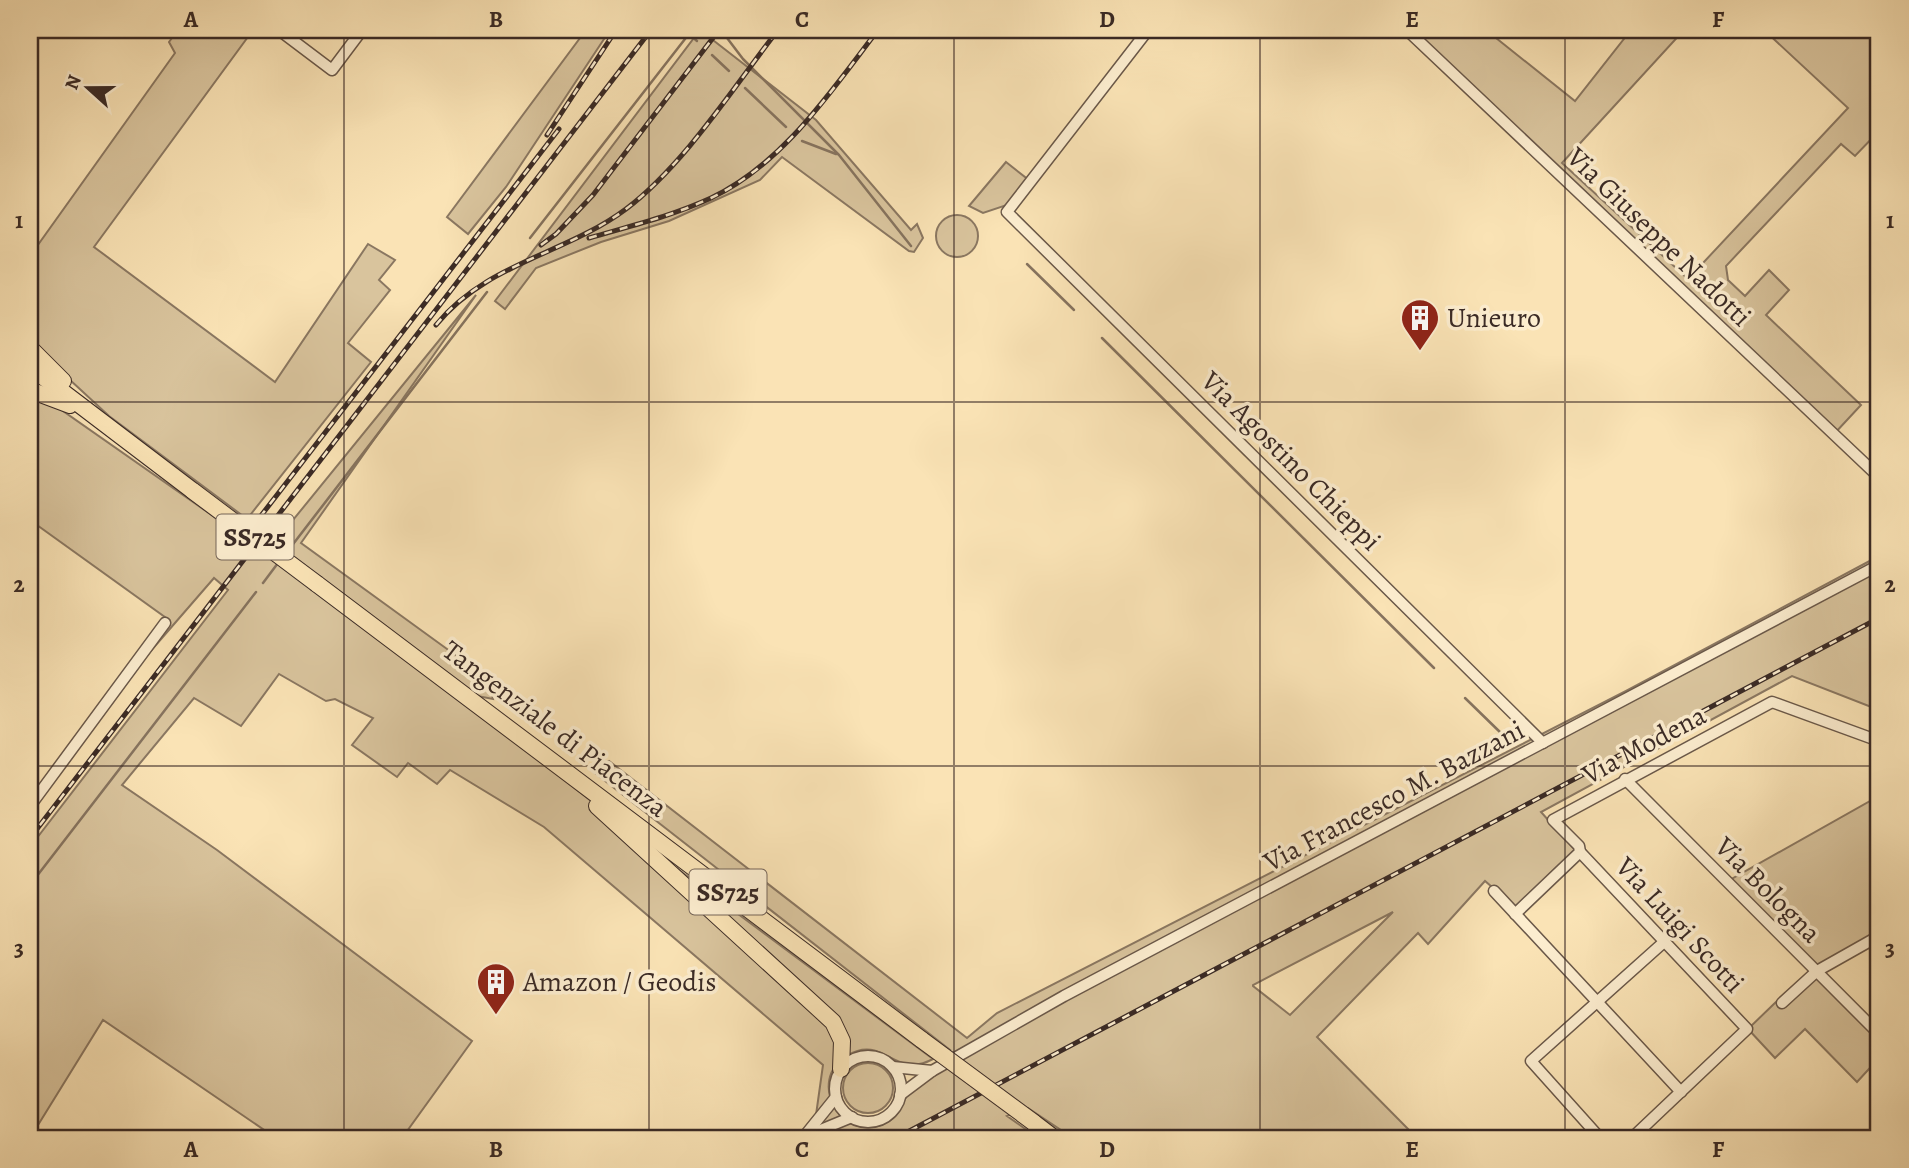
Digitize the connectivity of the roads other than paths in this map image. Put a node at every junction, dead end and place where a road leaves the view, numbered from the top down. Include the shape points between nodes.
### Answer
1 (279, 30) edge
2 (362, 30) edge
3 (1148, 30) edge
4 (1407, 30) edge
5 (30, 348) edge
6 (30, 367) edge
7 (30, 390) edge
8 (113, 429) junction
9 (1879, 477) edge
10 (1879, 565) edge
11 (165, 623) dead end
12 (1879, 741) edge
13 (1543, 743) junction
14 (532, 745) junction
15 (1625, 779) junction
16 (30, 806) edge
17 (1580, 852) junction
18 (1494, 891) dead end
19 (1515, 914) junction
20 (1879, 936) edge
21 (1664, 942) junction
22 (1817, 971) junction
23 (1597, 1001) junction
24 (1782, 1003) dead end
25 (1878, 1029) edge
26 (893, 1067) junction
27 (841, 1069) junction
28 (932, 1071) junction
29 (1681, 1092) junction
30 (900, 1095) junction
31 (836, 1097) junction
32 (852, 1118) junction
33 (802, 1137) edge
34 (1053, 1137) edge
35 (1600, 1138) edge
36 (1632, 1138) edge

1 - 2 street via 332,70
3 - 13 street, Via Agostino Chieppi via 1007,212
4 - 9 street, Via Giuseppe Nadotti
5 - 8 highway
6 - 8 highway, Tangenziale di Piacenza / SS725
7 - 8 highway via 51,396
8 - 14 highway, Tangenziale di Piacenza / SS725, bridge
10 - 13 street, Via Francesco M. Bazzani
11 - 16 street
12 - 15 street, Via Modena via 1772,702
13 - 28 street, Via Francesco M. Bazzani via 1064,996
14 - 27 highway via 557,775 632,835 833,1022 842,1041
14 - 34 highway, Tangenziale di Piacenza / SS725, bridge
15 - 17 street, Via Modena via 1553,820
15 - 22 street, Via Bologna
17 - 19 street
17 - 21 street, Via Luigi Scotti
18 - 19 street
19 - 23 street
20 - 22 street
21 - 23 street
21 - 29 street, Via Luigi Scotti via 1747,1029
22 - 24 street
22 - 25 street, Via Bologna
23 - 29 street
23 - 35 street via 1531,1061
26 - 27 street via 867,1056
26 - 28 street
26 - 30 street
27 - 31 street
28 - 30 street, Via Francesco M. Bazzani
29 - 36 street
30 - 32 street via 883,1118
31 - 32 street
31 - 33 street
32 - 33 street

